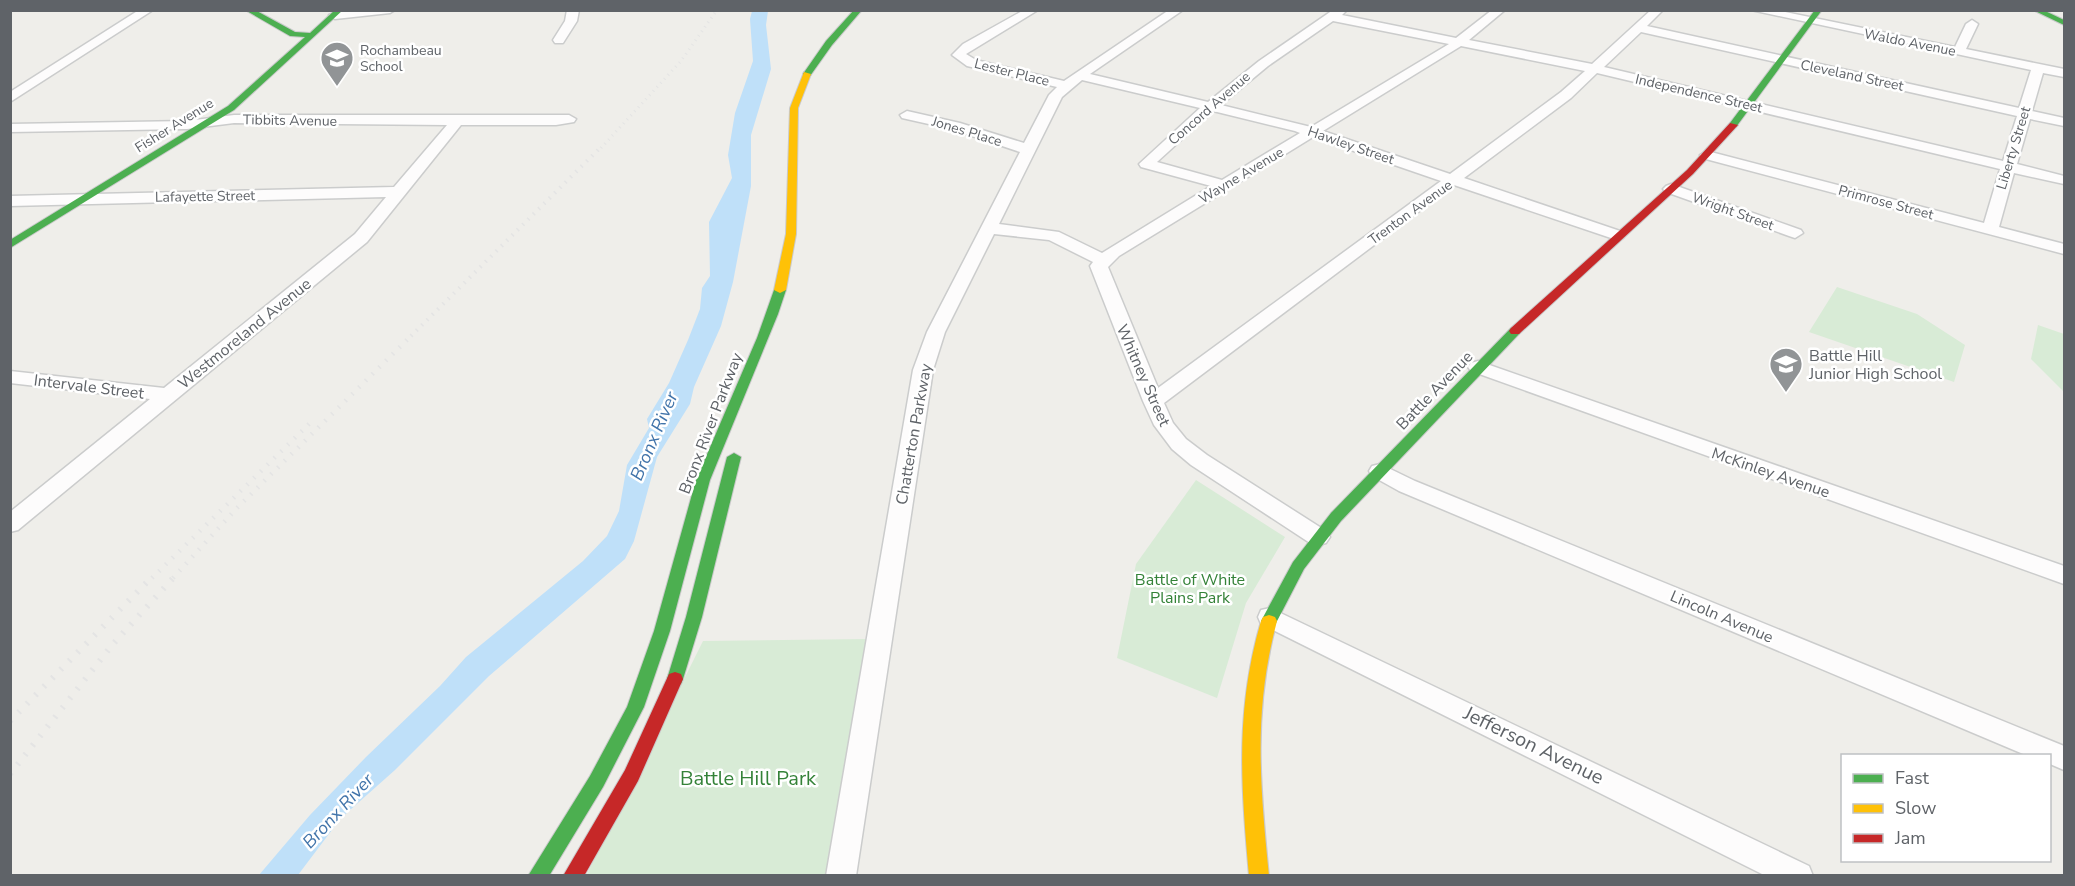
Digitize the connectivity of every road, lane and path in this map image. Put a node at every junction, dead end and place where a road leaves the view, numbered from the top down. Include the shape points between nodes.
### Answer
1 (148, 10) edge
2 (248, 10) edge
3 (390, 10) edge
4 (573, 10) edge
5 (859, 10) edge
6 (872, 10) edge
7 (1033, 10) edge
8 (1178, 10) edge
9 (1500, 10) edge
10 (1658, 10) edge
11 (1756, 10) edge
12 (2036, 10) edge
13 (337, 13) edge
14 (1337, 14) edge
15 (1815, 16) edge
16 (2064, 23) edge
17 (1972, 24) dead end
18 (1639, 28) junction
19 (312, 35) junction
20 (560, 40) dead end
21 (1459, 42) junction
22 (1959, 52) junction
23 (1783, 60) junction
24 (2038, 68) junction
25 (1597, 69) junction
26 (2064, 73) edge
27 (1072, 80) junction
28 (10, 98) edge
29 (1749, 104) junction
30 (1209, 105) junction
31 (809, 111) dead end
32 (2024, 113) junction
33 (907, 115) dead end
34 (569, 118) dead end
35 (457, 121) junction
36 (212, 122) junction
37 (2064, 122) edge
38 (10, 128) edge
39 (1312, 132) junction
40 (1027, 149) junction
41 (1707, 155) junction
42 (2008, 166) junction
43 (1454, 180) junction
44 (2064, 180) edge
45 (1224, 185) junction
46 (1671, 189) junction
47 (399, 192) junction
48 (86, 199) junction
49 (10, 201) edge
50 (988, 228) junction
51 (1989, 229) junction
52 (1795, 233) dead end
53 (1617, 235) junction
54 (10, 245) edge
55 (2064, 249) edge
56 (1102, 260) junction
57 (1478, 367) junction
58 (10, 376) edge
59 (168, 395) junction
60 (1153, 401) junction
61 (738, 448) dead end
62 (1380, 471) junction
63 (10, 524) edge
64 (1318, 537) junction
65 (2064, 575) edge
66 (1270, 616) junction
67 (2064, 758) edge
68 (538, 876) edge
69 (573, 876) edge
70 (841, 876) edge
71 (1259, 876) edge
72 (1798, 876) edge

1 - 28 street
2 - 19 main road via 292,34
3 - 13 street
4 - 20 street via 572,21
5 - 68 main road, Bronx River Parkway via 819,55 799,89 794,108 790,237 784,275 706,472 645,683 609,759
6 - 31 main road via 824,67
7 - 27 street, Lester Place via 961,51 959,57
8 - 27 street, Chatterton Parkway
9 - 21 street, Wayne Avenue
10 - 18 street, Trenton Avenue
11 - 15 street, Waldo Avenue
12 - 16 main road
13 - 19 main road, Fisher Avenue
14 - 21 street, Independence Street
14 - 30 street, Concord Avenue via 1279,50
15 - 22 street, Waldo Avenue
15 - 23 main road, Battle Avenue
17 - 22 street
18 - 23 street, Cleveland Street
18 - 25 street, Trenton Avenue
19 - 36 main road, Fisher Avenue
21 - 25 street, Independence Street
21 - 39 street, Wayne Avenue
22 - 24 street, Waldo Avenue
23 - 29 main road, Battle Avenue
23 - 32 street, Cleveland Street
24 - 26 street, Waldo Avenue
24 - 32 street, Liberty Street
25 - 29 street, Independence Street
25 - 43 street, Trenton Avenue
27 - 30 street, Hawley Street
27 - 40 street, Chatterton Parkway via 1047,108
29 - 41 main road, Battle Avenue
29 - 42 street, Independence Street
30 - 39 street, Hawley Street
30 - 45 street, Concord Avenue via 1146,164
32 - 37 street, Cleveland Street
32 - 42 street, Liberty Street
33 - 40 street, Jones Place
34 - 35 street, Tibbits Avenue
35 - 36 street, Tibbits Avenue
35 - 47 street, Westmoreland Avenue
36 - 38 street, Tibbits Avenue
36 - 48 main road, Fisher Avenue
39 - 43 street, Hawley Street
39 - 45 street, Wayne Avenue
40 - 50 street, Chatterton Parkway
41 - 46 main road, Battle Avenue
41 - 51 street, Primrose Street
42 - 44 street, Independence Street
42 - 51 street, Liberty Street
43 - 53 street, Hawley Street
43 - 60 street, Trenton Avenue
45 - 56 street, Wayne Avenue
46 - 52 street, Wright Street
46 - 53 main road, Battle Avenue
47 - 48 street, Lafayette Street
47 - 59 street, Westmoreland Avenue via 361,238
48 - 49 street, Lafayette Street
48 - 54 main road, Fisher Avenue
50 - 56 street via 1053,236
50 - 70 street, Chatterton Parkway via 936,332 923,370
51 - 55 street, Primrose Street
53 - 57 main road, Battle Avenue
56 - 60 street, Whitney Street via 1100,272
57 - 62 main road, Battle Avenue
57 - 65 street, McKinley Avenue
58 - 59 street, Intervale Street
59 - 63 street, Westmoreland Avenue
60 - 64 street, Whitney Street via 1164,425 1188,452
61 - 69 main road via 688,635 664,705 628,780
62 - 64 main road, Battle Avenue
62 - 67 street, Lincoln Avenue via 1407,486
64 - 66 main road, Battle Avenue via 1290,575
66 - 71 main road, Battle Avenue via 1254,669 1250,721
66 - 72 street, Jefferson Avenue

